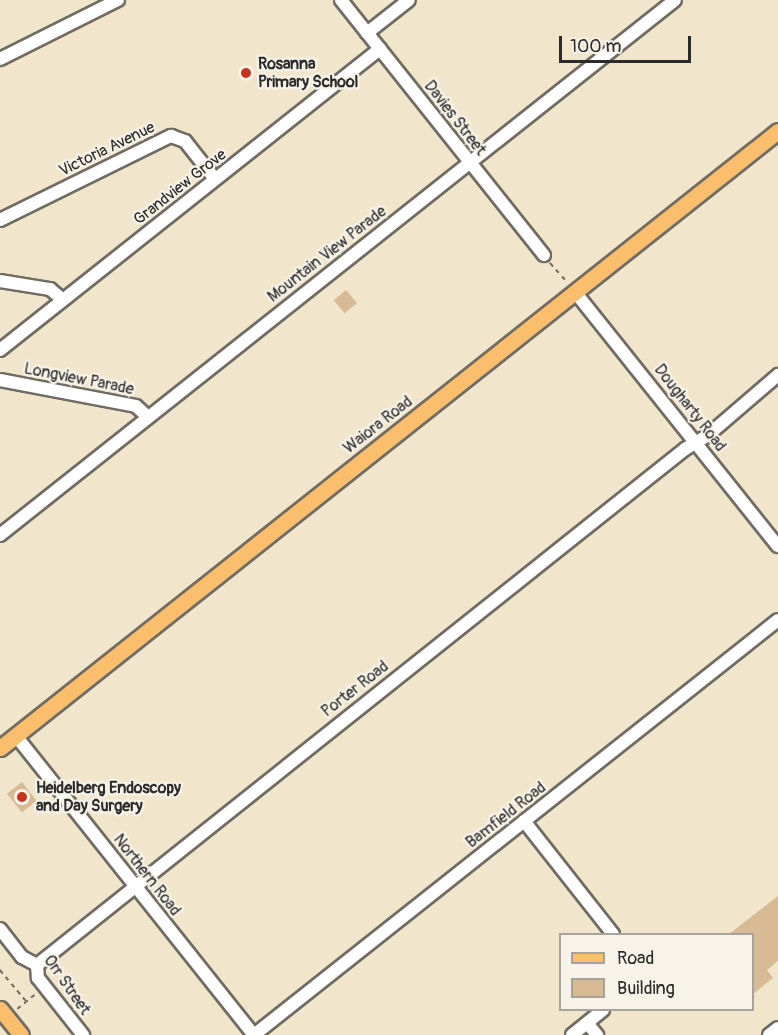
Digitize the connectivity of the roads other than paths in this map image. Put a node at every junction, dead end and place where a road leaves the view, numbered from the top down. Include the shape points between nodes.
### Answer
1 (118, 0) edge
2 (341, 0) edge
3 (675, 0) edge
4 (407, 1) edge
5 (367, 33) junction
6 (380, 49) junction
7 (0, 59) edge
8 (778, 131) edge
9 (469, 163) junction
10 (215, 179) junction
11 (0, 220) edge
12 (544, 255) road end
13 (0, 281) edge
14 (575, 292) junction
15 (63, 300) junction
16 (0, 350) edge
17 (778, 375) edge
18 (0, 380) edge
19 (148, 417) junction
20 (695, 441) junction
21 (0, 535) edge
22 (778, 546) edge
23 (778, 620) edge
24 (16, 736) junction
25 (0, 748) edge
26 (524, 821) junction
27 (134, 886) junction
28 (0, 929) edge
29 (612, 933) edge
30 (37, 965) junction
31 (0, 1001) edge
32 (602, 1011) edge
33 (4, 1013) edge
34 (587, 1023) junction
35 (778, 1028) edge
36 (21, 1035) edge
37 (82, 1035) edge
38 (254, 1035) edge
39 (572, 1035) edge
40 (597, 1035) edge
41 (769, 1035) edge

1 - 7 street
2 - 5 street, Davies Street
3 - 9 street, Mountain View Parade
4 - 5 street
5 - 6 street, Davies Street
6 - 9 street, Davies Street
6 - 10 street, Grandview Grove
8 - 14 main road, Waiora Road
9 - 12 street, Davies Street
9 - 19 street, Mountain View Parade
10 - 11 street, Victoria Avenue via 185,141 171,136
10 - 15 street, Grandview Grove
13 - 15 street via 50,289
14 - 20 street, Dougharty Road
14 - 24 main road, Waiora Road
15 - 16 street, Grandview Grove
17 - 20 street, Porter Road via 724,419 703,430
18 - 19 street, Longview Parade via 136,406
19 - 21 street, Mountain View Parade
20 - 22 street, Dougharty Road
20 - 27 street, Porter Road
23 - 26 street, Bamfield Road
24 - 25 main road, Waiora Road
24 - 27 street, Northern Road
26 - 29 street
26 - 38 street, Bamfield Road
27 - 30 street, Porter Road
27 - 38 street, Northern Road
28 - 30 street, Orr Street via 22,957
30 - 37 street, Orr Street via 38,978
31 - 33 main road
32 - 34 street
33 - 36 main road
34 - 39 street
34 - 40 street
35 - 41 street

